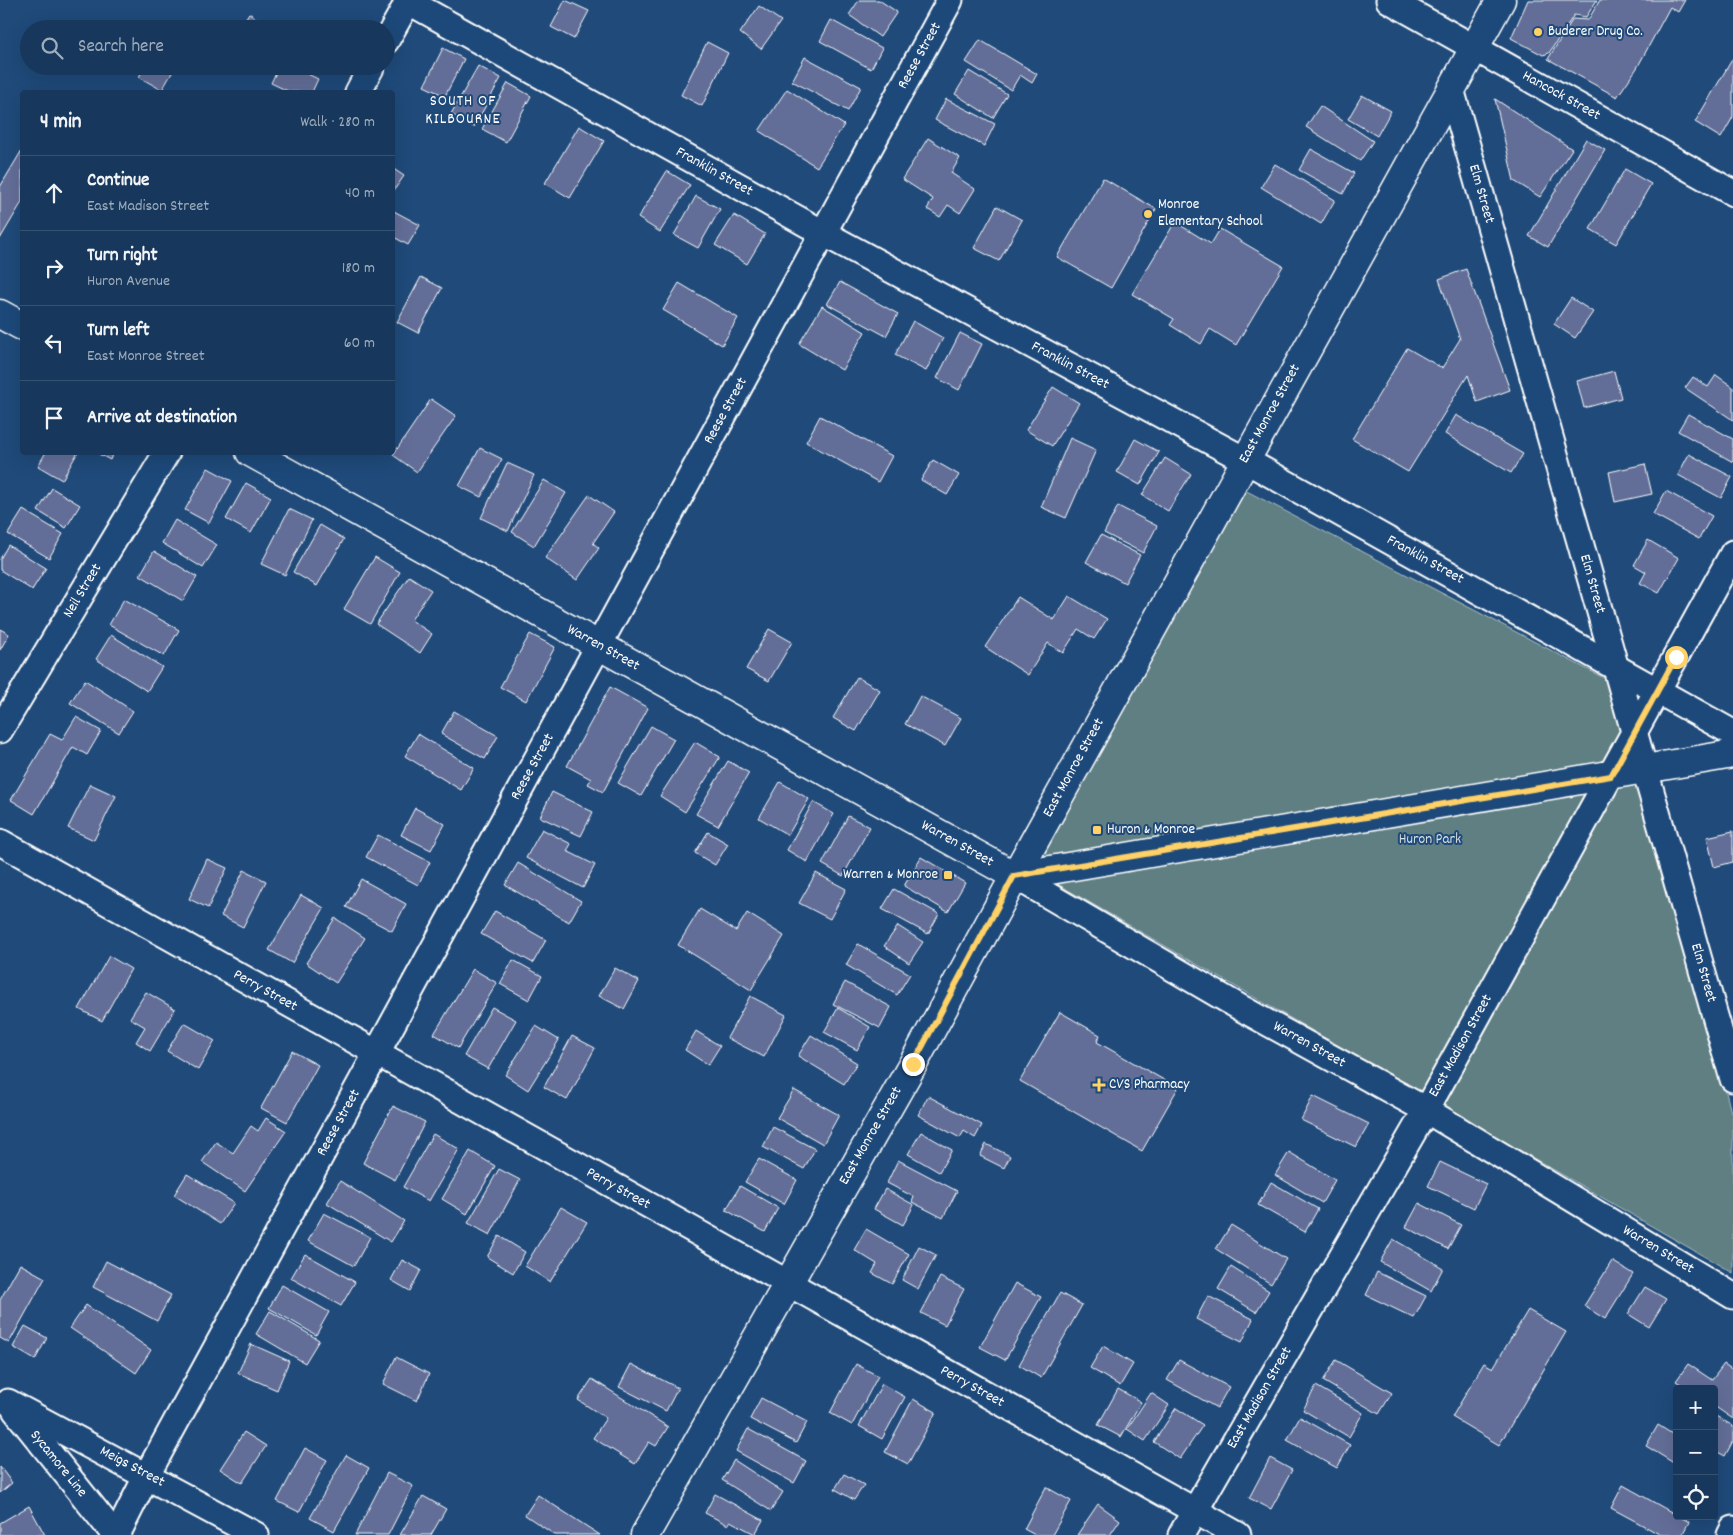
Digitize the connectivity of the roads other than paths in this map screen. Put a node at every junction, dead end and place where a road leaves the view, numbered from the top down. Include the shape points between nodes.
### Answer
1 (407, 0) edge
2 (950, 0) edge
3 (1389, 0) edge
4 (1501, 0) edge
5 (395, 23) edge
6 (1474, 47) junction
7 (367, 75) edge
8 (1451, 89) junction
9 (359, 90) edge
10 (1733, 193) edge
11 (823, 234) junction
12 (0, 314) edge
13 (20, 325) edge
14 (165, 455) edge
15 (255, 455) edge
16 (1245, 460) junction
17 (1733, 553) edge
18 (599, 646) junction
19 (1617, 668) junction
20 (1658, 691) junction
21 (0, 730) edge
22 (1635, 732) junction
23 (1733, 733) edge
24 (1733, 754) edge
25 (1645, 770) junction
26 (1611, 776) junction
27 (0, 842) edge
28 (1014, 876) junction
29 (377, 1053) junction
30 (1733, 1079) edge
31 (1426, 1110) junction
32 (786, 1284) junction
33 (1733, 1296) edge
34 (4, 1397) edge
35 (148, 1475) junction
36 (1194, 1511) junction
37 (1733, 1529) edge
38 (116, 1535) edge
39 (256, 1535) edge
40 (645, 1535) edge
41 (1181, 1535) edge
42 (1238, 1535) edge
43 (1730, 1535) edge

1 - 5 street
1 - 11 street, Franklin Street
2 - 11 street, Reese Street
3 - 6 street, Hancock Street
4 - 6 main road, East Monroe Street
6 - 8 main road, East Monroe Street
6 - 10 street, Hancock Street
7 - 9 street
8 - 16 main road, East Monroe Street
8 - 19 street, Elm Street
11 - 16 street, Franklin Street
11 - 18 street, Reese Street
12 - 13 main road
14 - 21 street, Neil Street
15 - 18 main road, Warren Street
16 - 19 street, Franklin Street
16 - 28 main road, East Monroe Street
17 - 20 street, East Madison Street
18 - 28 main road, Warren Street
18 - 29 street, Reese Street
19 - 20 street, Franklin Street
19 - 22 street, Elm Street
20 - 22 street, East Madison Street
20 - 23 street, Franklin Street
22 - 25 street, Elm Street
22 - 26 street, East Madison Street
24 - 25 main road
25 - 26 main road
25 - 30 street, Elm Street
26 - 28 main road
26 - 31 street, East Madison Street
27 - 29 street, Perry Street
28 - 31 street, Warren Street via 1241,1008
28 - 32 main road, East Monroe Street via 913,1064
29 - 32 street, Perry Street
29 - 35 street, Reese Street
31 - 33 street, Warren Street
31 - 36 street, East Madison Street
32 - 36 street, Perry Street
32 - 40 main road, East Monroe Street
34 - 35 street, Meigs Street
34 - 38 street, Sycamore Line
35 - 38 street, Reese Street
35 - 39 street, Meigs Street
36 - 41 street, East Madison Street
36 - 42 street, Perry Street
37 - 43 street

